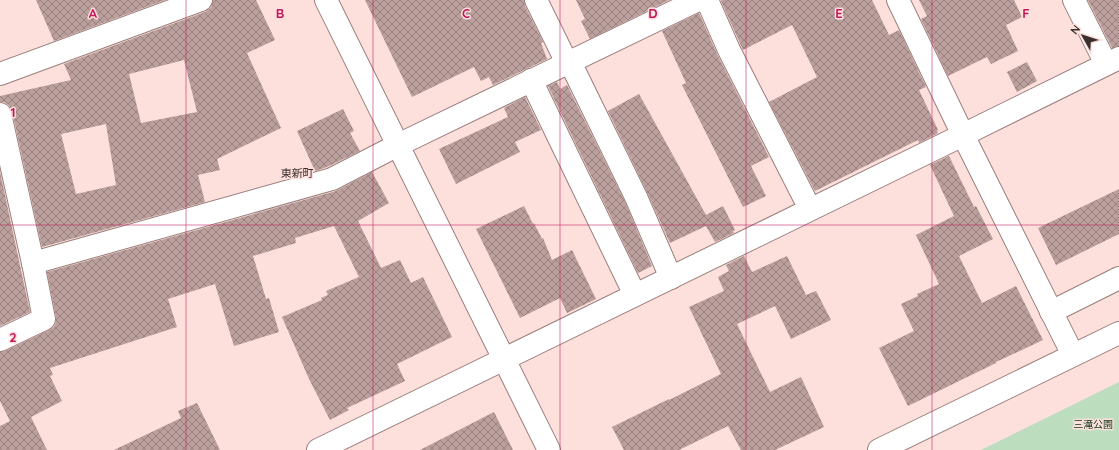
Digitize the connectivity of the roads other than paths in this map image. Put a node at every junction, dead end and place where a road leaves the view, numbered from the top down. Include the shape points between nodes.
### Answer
1 (201, 0) edge
2 (326, 0) edge
3 (536, 0) edge
4 (698, 0) edge
5 (708, 0) edge
6 (898, 0) edge
7 (1074, 0) edge
8 (1112, 61) edge
9 (568, 62) junction
10 (0, 74) edge
11 (531, 80) junction
12 (0, 114) edge
13 (963, 135) junction
14 (398, 144) junction
15 (810, 210) junction
16 (33, 263) junction
17 (671, 278) junction
18 (1119, 278) edge
19 (635, 295) junction
20 (1051, 312) junction
21 (1119, 333) edge
22 (0, 340) edge
23 (1073, 355) junction
24 (504, 359) junction
25 (318, 450) edge
26 (549, 450) edge
27 (879, 450) edge

1 - 10 street
2 - 14 street
3 - 9 street
4 - 9 street
5 - 15 street via 729,50
6 - 13 street
7 - 8 street
8 - 13 street
9 - 11 street
9 - 17 street via 636,197
11 - 14 street
11 - 19 street
12 - 16 street
13 - 15 street
13 - 20 street
14 - 16 street via 332,179
14 - 24 street
15 - 17 street
16 - 22 street via 44,319
17 - 19 street
18 - 20 street
19 - 24 street
20 - 23 street
21 - 23 street
23 - 27 street
24 - 25 street
24 - 26 street

